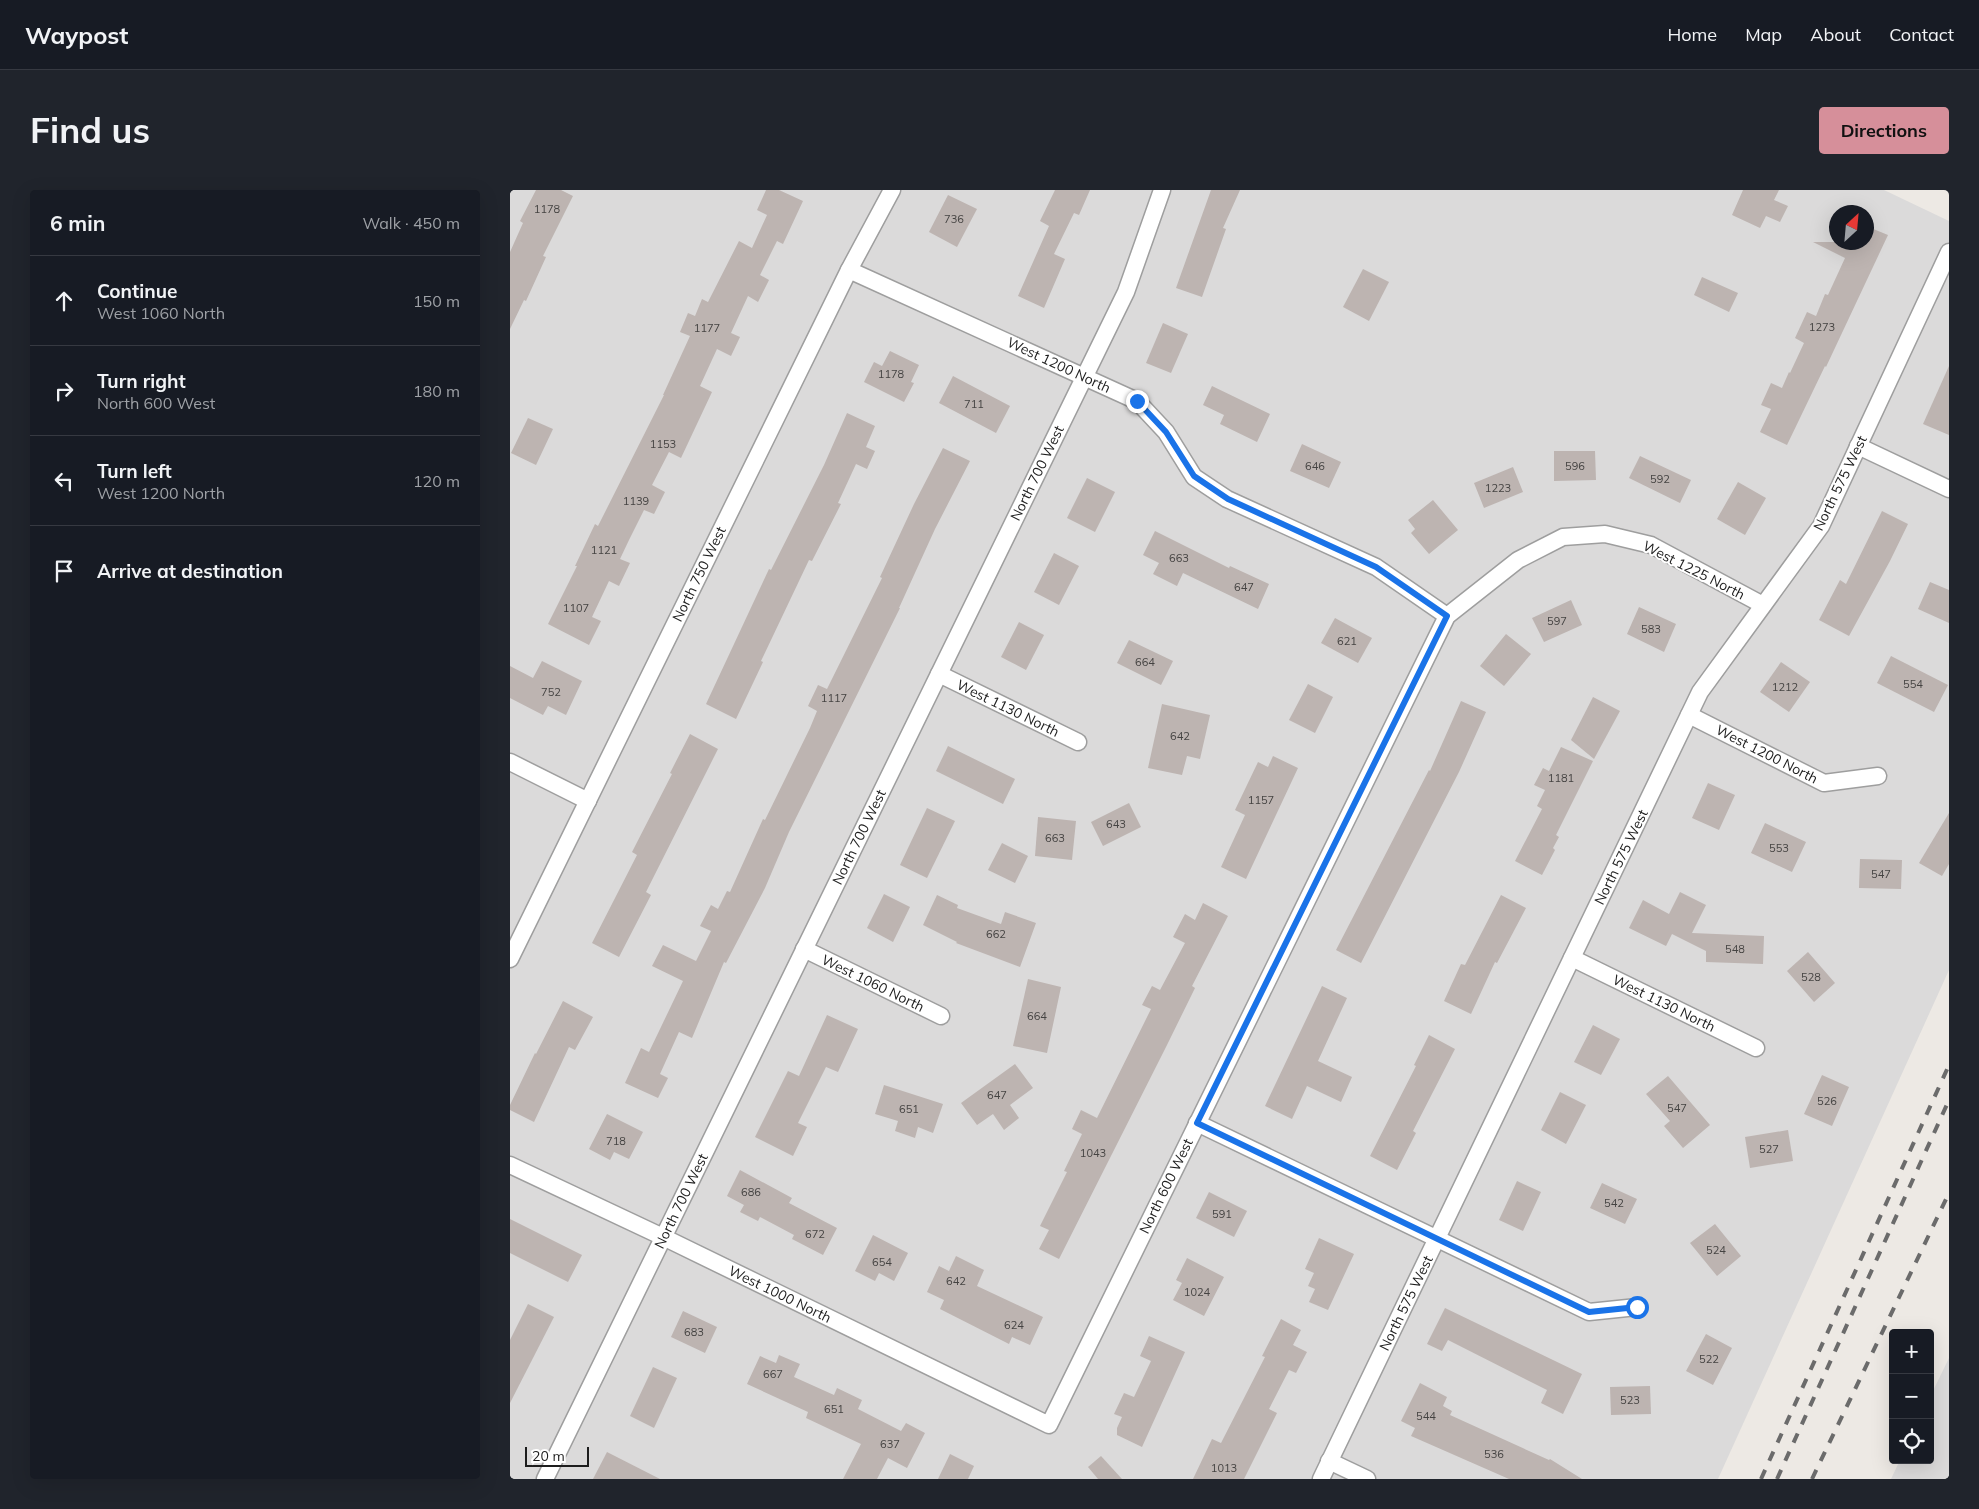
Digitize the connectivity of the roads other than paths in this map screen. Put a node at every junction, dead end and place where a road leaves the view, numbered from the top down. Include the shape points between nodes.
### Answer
1 (892, 190) edge
2 (1162, 190) edge
3 (1949, 252) edge
4 (849, 270) junction
5 (1085, 376) junction
6 (1858, 446) junction
7 (1949, 489) edge
8 (1563, 537) joint
9 (1763, 605) junction
10 (1447, 616) junction
11 (939, 674) junction
12 (1689, 715) junction
13 (1078, 742) dead end
14 (510, 762) edge
15 (1878, 776) dead end
16 (588, 800) junction
17 (804, 949) junction
18 (1572, 958) junction
19 (510, 959) edge
20 (941, 1016) dead end
21 (1756, 1048) dead end
22 (1197, 1123) junction
23 (510, 1165) edge
24 (663, 1237) junction
25 (1436, 1240) junction
26 (1637, 1307) dead end
27 (1049, 1425) joint
28 (1329, 1461) junction
29 (545, 1479) edge
30 (1321, 1479) edge
31 (1367, 1479) edge

1 - 4 street, North 750 West
2 - 5 street, North 700 West via 1126,292
3 - 6 street, North 575 West
4 - 5 street, West 1200 North
4 - 16 street, North 750 West
5 - 10 street, West 1200 North via 1137,401 1166,432 1194,476 1228,499 1376,567
5 - 11 street, North 700 West
6 - 7 street
6 - 9 street, North 575 West via 1821,526
8 - 9 street, West 1225 North via 1605,534 1650,545
8 - 10 street, North 600 West via 1518,560
9 - 12 street, North 575 West via 1700,692
10 - 22 street, North 600 West
11 - 13 street, West 1130 North
11 - 17 street, North 700 West
12 - 15 street, West 1200 North via 1824,783
12 - 18 street, North 575 West
14 - 16 street
16 - 19 street, North 750 West
17 - 20 street, West 1060 North
17 - 24 street, North 700 West
18 - 21 street, West 1130 North
18 - 25 street, North 575 West
22 - 25 street
22 - 27 street, North 600 West
23 - 24 street, West 1000 North
24 - 27 street, West 1000 North
24 - 29 street, North 700 West
25 - 26 street via 1589,1312
25 - 28 street, North 575 West
28 - 30 street, North 575 West
28 - 31 street

